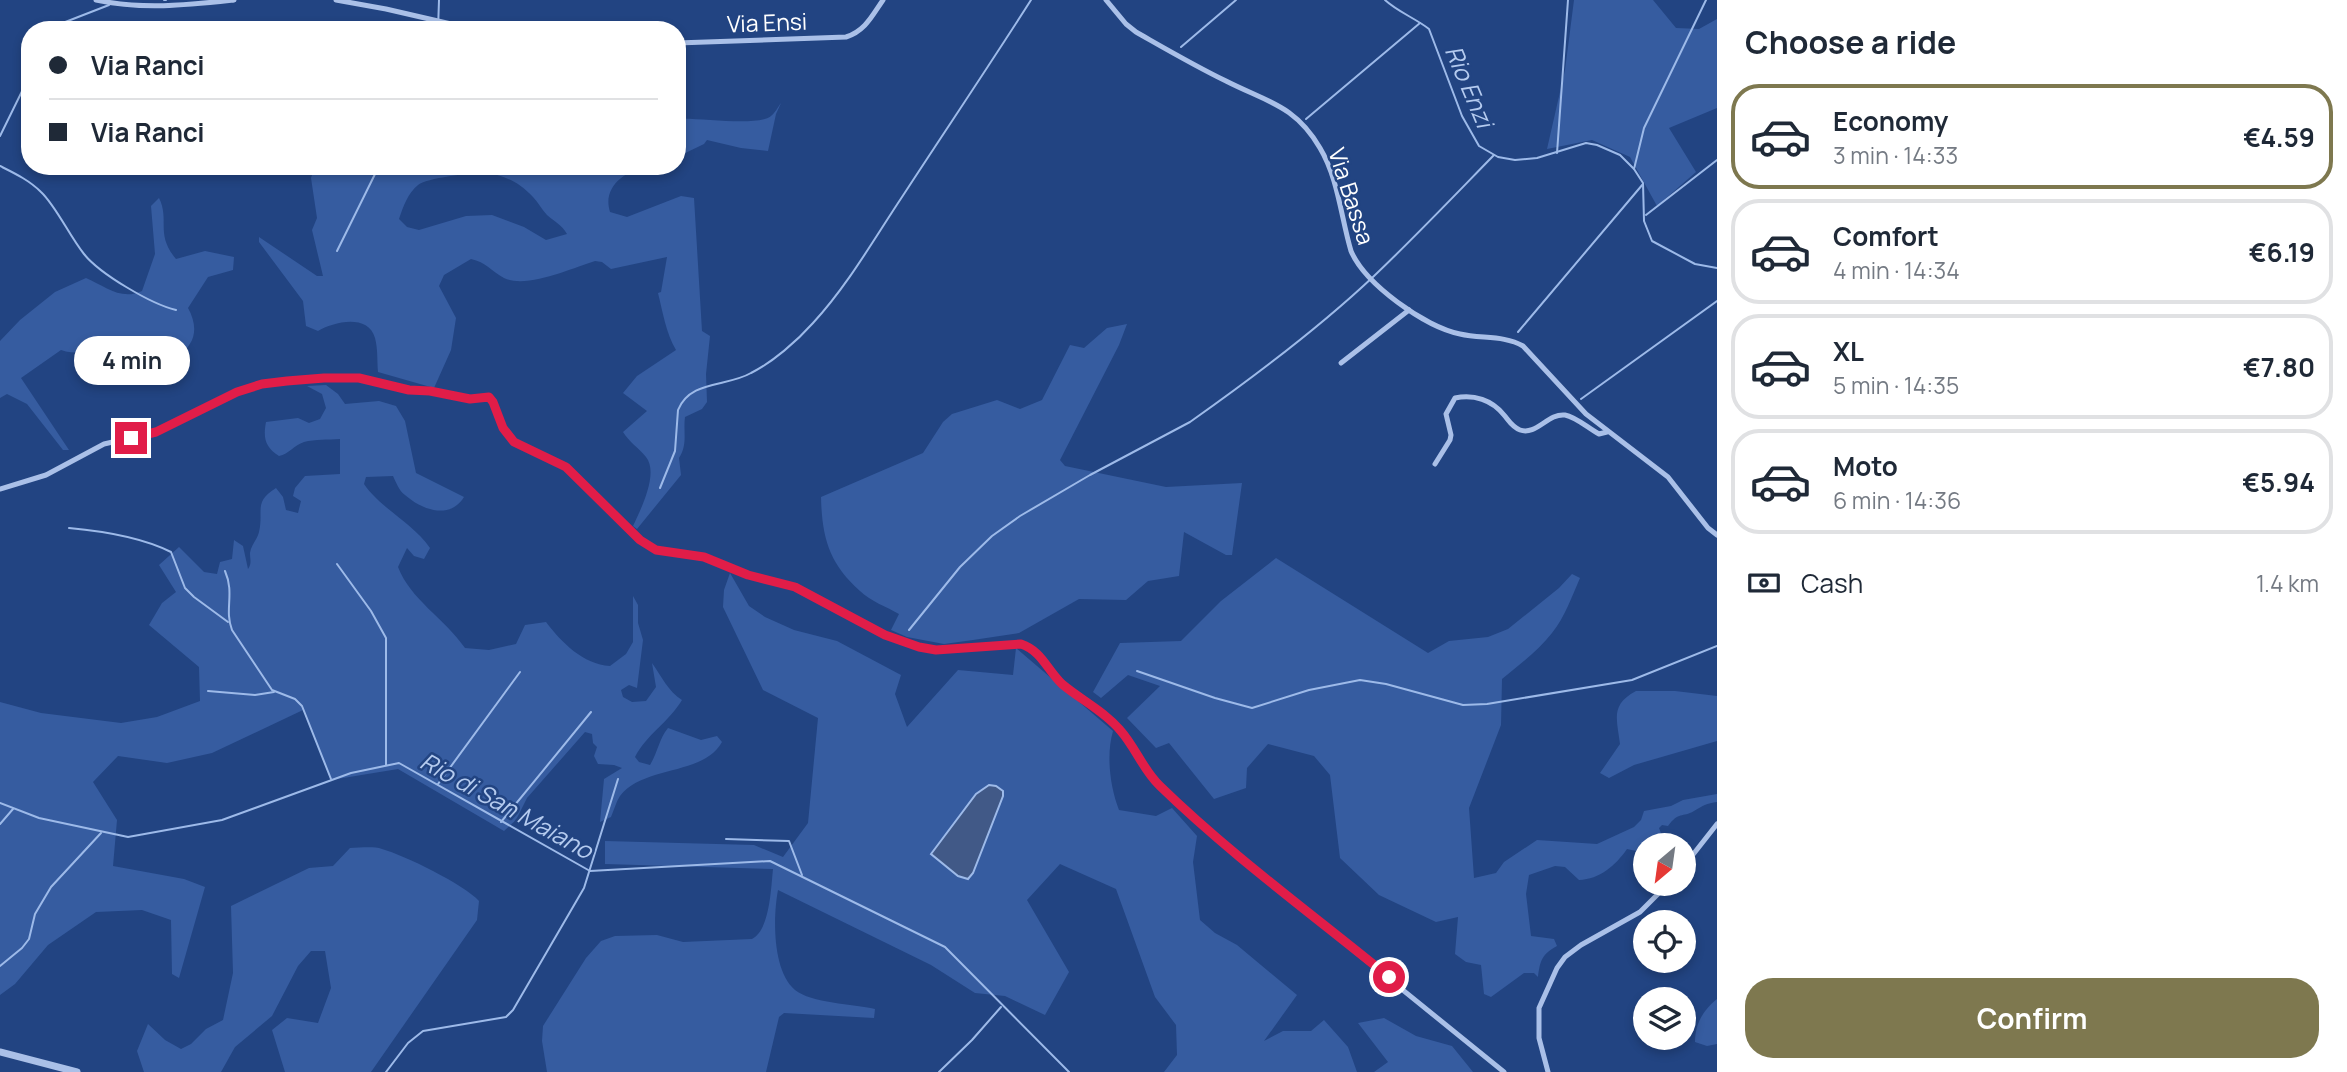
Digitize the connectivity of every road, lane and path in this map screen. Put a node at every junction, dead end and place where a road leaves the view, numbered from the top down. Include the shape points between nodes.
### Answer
1 (96, 0) edge
2 (234, 0) edge
3 (337, 0) edge
4 (883, 0) edge
5 (1106, 0) edge
6 (438, 21) edge
7 (686, 43) edge
8 (1409, 310) junction
9 (1341, 363) dead end
10 (1607, 432) junction
11 (1435, 464) dead end
12 (0, 489) edge
13 (1717, 535) edge
14 (1717, 824) edge
15 (1696, 851) edge
16 (1656, 896) edge
17 (0, 1052) edge
18 (77, 1072) edge
19 (1504, 1072) edge
20 (1548, 1072) edge

1 - 2 street via 156,7
3 - 6 street
4 - 7 street, Via Ensi via 868,23 846,37
5 - 8 street, Via Bassa via 1136,32 1275,102 1300,121 1321,150 1355,261
8 - 9 street
8 - 10 street, Via Bassa via 1458,334 1503,338 1523,346
10 - 11 street via 1599,433 1568,415 1522,431 1490,402 1465,396 1455,398 1446,414 1450,440
10 - 13 street, Via Bassa via 1668,477
12 - 19 street via 46,475 104,444 156,432 262,384 351,378 470,399 489,397 514,442 566,467 656,550 704,557 795,587 885,635 919,647 1021,644 1031,648 1063,684 1119,728 1147,772 1207,829
14 - 15 street
16 - 20 street via 1640,912 1581,945 1557,968 1539,1008 1539,1038
17 - 18 street

